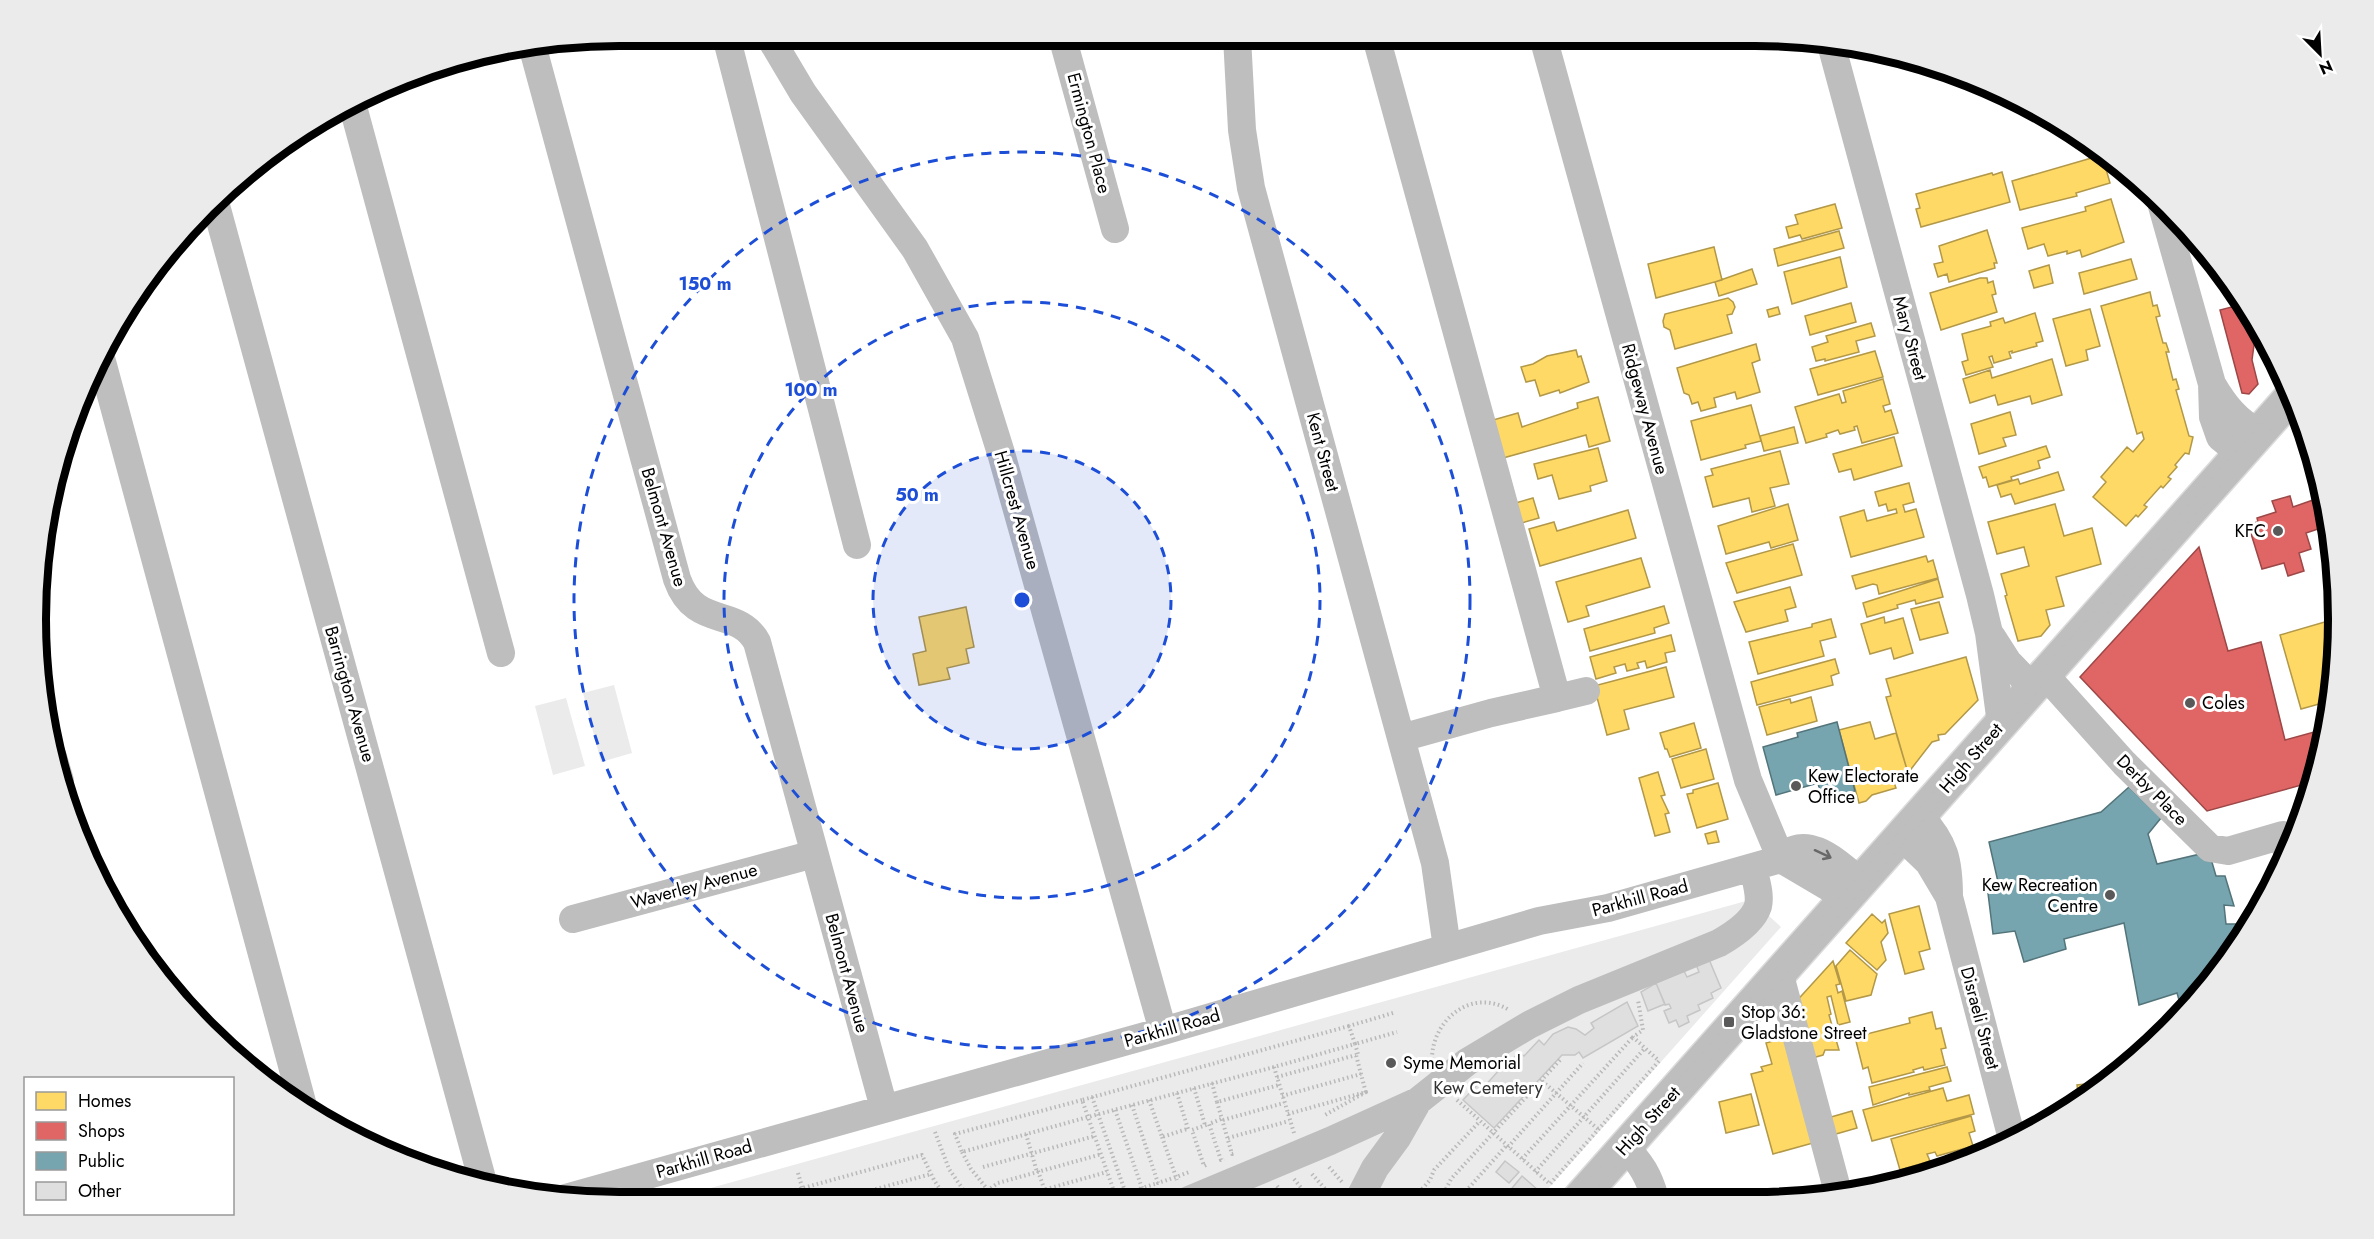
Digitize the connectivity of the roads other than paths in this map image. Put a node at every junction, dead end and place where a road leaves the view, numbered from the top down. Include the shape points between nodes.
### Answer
1 (729, 46) edge
2 (775, 46) edge
3 (1065, 46) edge
4 (1237, 46) edge
5 (1378, 46) edge
6 (1545, 46) edge
7 (1833, 52) edge
8 (533, 53) edge
9 (354, 112) edge
10 (217, 211) edge
11 (2166, 221) edge
12 (1115, 230) dead end
13 (104, 370) edge
14 (2288, 410) edge
15 (2250, 444) junction
16 (857, 545) dead end
17 (1989, 633) junction
18 (501, 653) dead end
19 (2039, 681) junction
20 (1586, 691) dead end
21 (1557, 698) junction
22 (2001, 724) junction
23 (1401, 738) junction
24 (1911, 826) junction
25 (2282, 843) edge
26 (814, 854) junction
27 (1765, 864) junction
28 (1853, 891) junction
29 (573, 919) dead end
30 (1458, 944) junction
31 (1781, 972) junction
32 (1163, 1031) junction
33 (1428, 1092) junction
34 (300, 1095) edge
35 (884, 1108) junction
36 (2010, 1132) edge
37 (1625, 1148) junction
38 (481, 1175) edge
39 (1836, 1187) edge
40 (1183, 1188) edge
41 (587, 1191) edge
42 (1351, 1191) edge
43 (1586, 1192) edge
44 (1653, 1192) edge

1 - 16 street
2 - 32 street, Hillcrest Avenue via 803,93 915,249 965,338 1001,453
3 - 12 street, Ermington Place
4 - 23 street, Kent Street via 1242,130 1251,189
5 - 21 street
6 - 27 street, Ridgeway Avenue via 1748,780
7 - 17 street, Mary Street
8 - 26 street, Belmont Avenue via 677,579 696,608 745,627 757,642
9 - 18 street
10 - 38 street, Barrington Avenue
11 - 15 street via 2212,384 2213,417 2220,437
13 - 34 street
14 - 15 main road, High Street
15 - 19 main road, High Street
17 - 19 street, Mary Street via 2008,662
17 - 22 street, Mary Street
19 - 22 main road, High Street
19 - 25 street, Derby Place via 2210,848 2228,851
20 - 21 street
21 - 23 street
22 - 24 main road, High Street
23 - 30 street, Kent Street
24 - 28 main road, High Street
24 - 36 street, Disraeli Street via 1941,843 1946,855 1949,897
26 - 29 street, Waverley Avenue
26 - 35 street, Belmont Avenue
27 - 28 street, Parkhill Road via 1794,849 1809,848 1827,854
27 - 30 street, Parkhill Road
27 - 33 street, Ridgeway Avenue via 1758,906 1735,934 1529,1025 1467,1062
28 - 31 main road, High Street
30 - 32 street, Parkhill Road
31 - 37 main road, High Street
31 - 39 street
32 - 35 street, Parkhill Road
33 - 40 street via 1374,1119 1301,1142
33 - 42 street via 1376,1168
35 - 41 street, Parkhill Road
37 - 43 main road, High Street
37 - 44 street via 1646,1172

